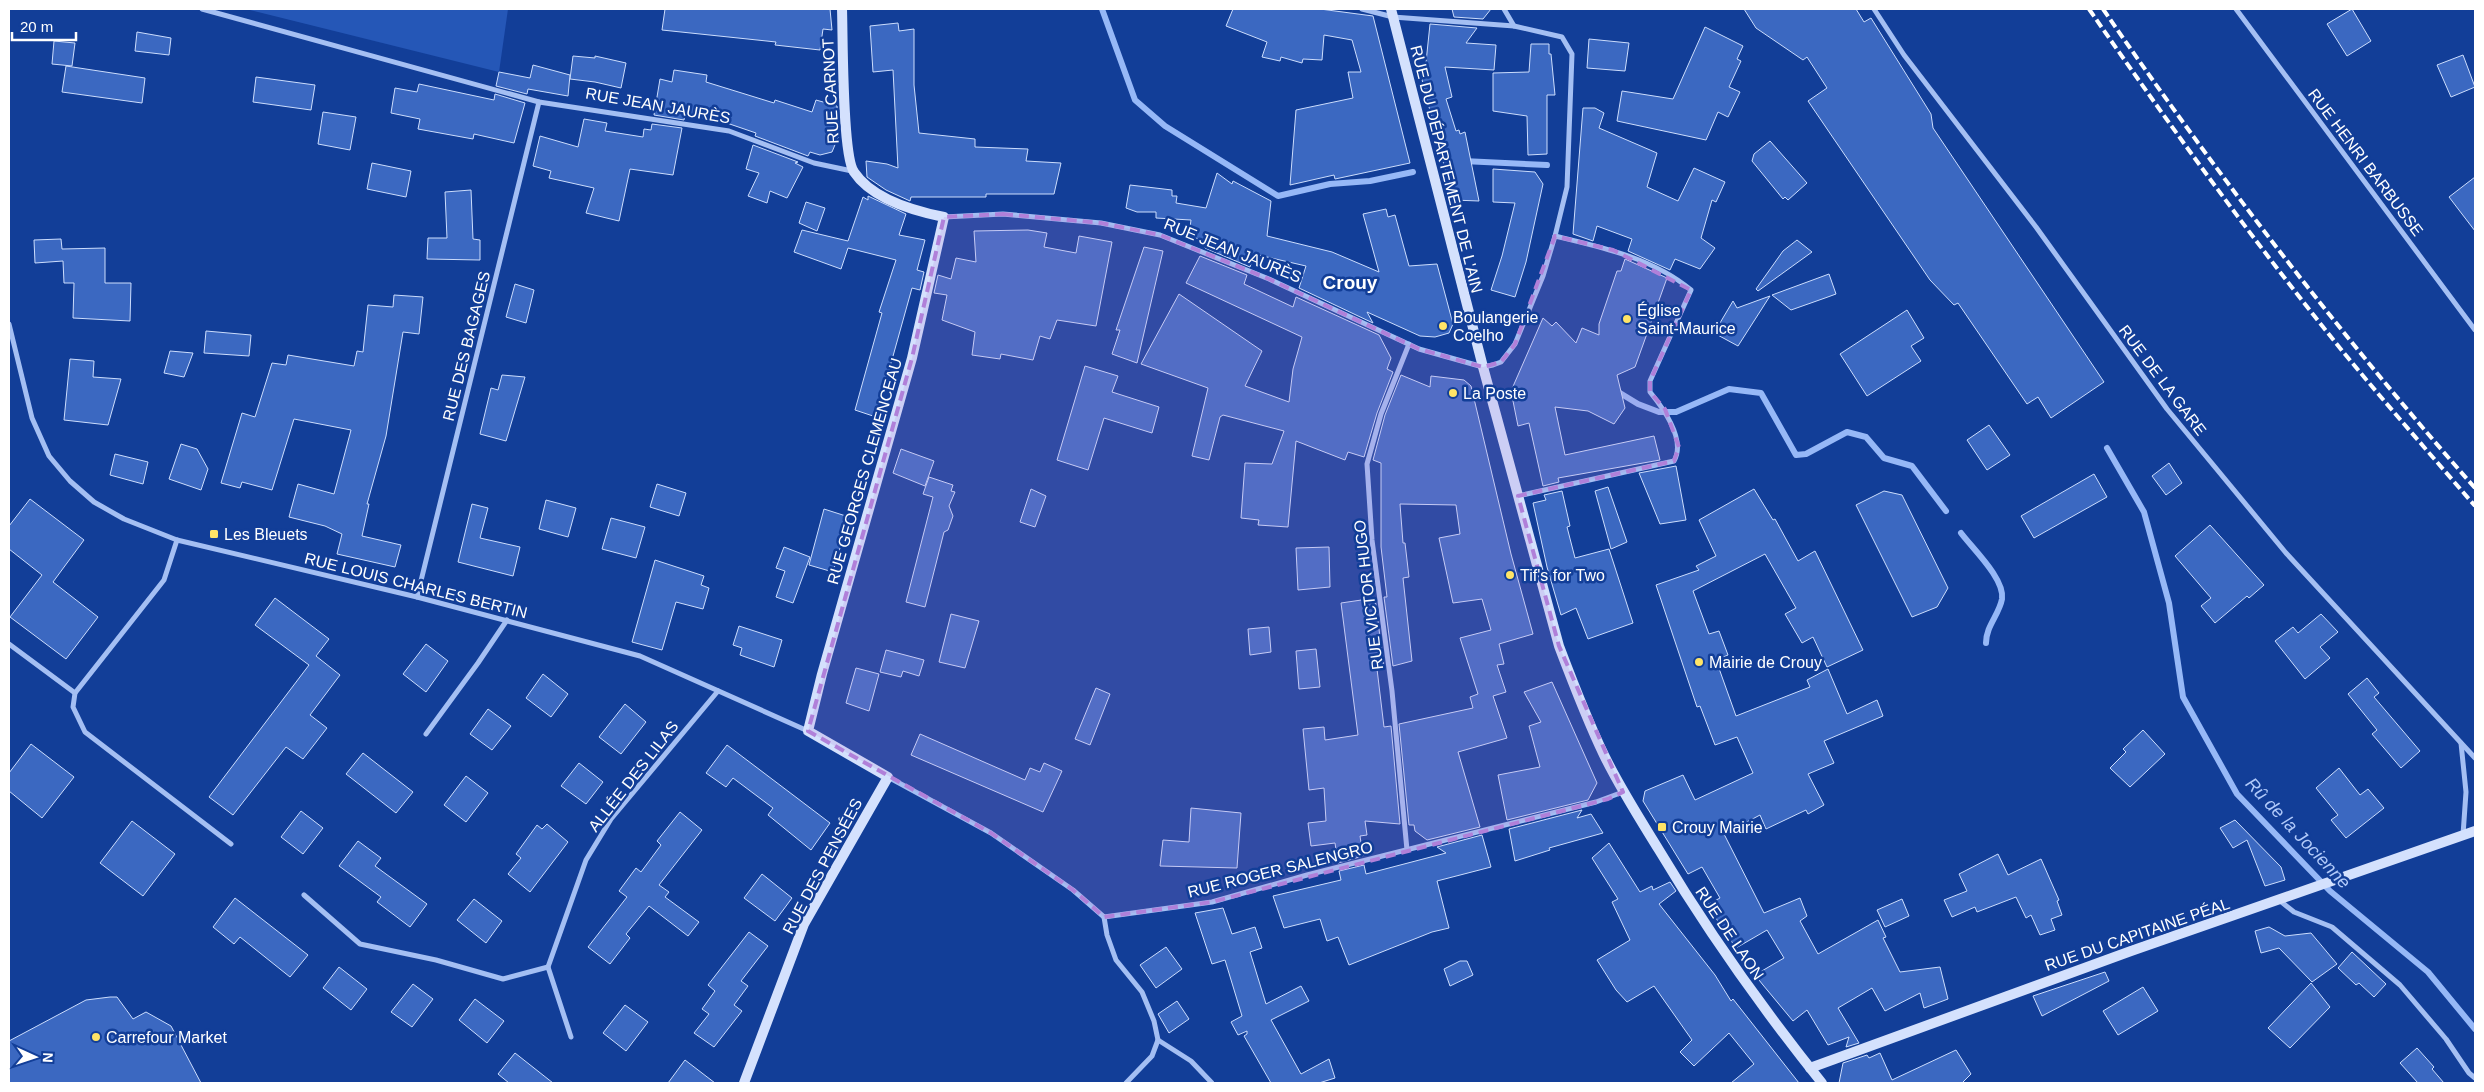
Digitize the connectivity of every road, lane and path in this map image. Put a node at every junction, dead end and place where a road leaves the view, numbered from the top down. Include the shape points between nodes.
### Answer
1 (202, 9) edge
2 (842, 9) edge
3 (1362, 9) edge
4 (1504, 9) edge
5 (1874, 9) edge
6 (2236, 9) edge
7 (1392, 13) edge
8 (1514, 26) junction
9 (539, 102) junction
10 (852, 171) junction
11 (944, 217) junction
12 (1555, 236) junction
13 (9, 324) edge
14 (2475, 330) edge
15 (1409, 344) junction
16 (1483, 367) junction
17 (1518, 496) junction
18 (177, 540) junction
19 (417, 597) junction
20 (507, 620) junction
21 (9, 644) edge
22 (718, 691) junction
23 (74, 693) junction
24 (808, 731) junction
25 (426, 734) dead end
26 (2461, 743) junction
27 (2475, 758) edge
28 (888, 777) junction
29 (1624, 792) junction
30 (2475, 831) edge
31 (2463, 835) junction
32 (231, 844) dead end
33 (1407, 850) junction
34 (304, 895) dead end
35 (2279, 900) junction
36 (1104, 918) junction
37 (548, 967) junction
38 (571, 1037) dead end
39 (1158, 1040) junction
40 (1810, 1068) junction
41 (2475, 1078) edge
42 (744, 1083) edge
43 (1126, 1083) edge
44 (1212, 1083) edge
45 (1822, 1083) edge

1 - 9 street, RUE JEAN JAURÈS
2 - 10 street, RUE CARNOT via 846,143
3 - 7 street
4 - 8 street
5 - 26 street, RUE DE LA GARE via 1904,55 2036,227 2167,409 2286,553
6 - 14 street, RUE HENRI BARBUSSE
7 - 8 street
7 - 16 street, RUE DU DÉPARTEMENT DE L'AIN
8 - 12 street via 1562,37 1572,54 1566,187
9 - 10 street, RUE JEAN JAURÈS via 729,131 814,163
9 - 19 street, RUE DES BAGAGES
10 - 11 street, RUE JEAN JAURÈS via 867,188 906,206
11 - 15 street, RUE JEAN JAURÈS via 1003,214 1101,223 1160,235 1269,279
11 - 24 street, RUE GEORGES CLEMENCEAU via 912,358
12 - 16 street via 1543,276 1515,344 1501,362
12 - 17 street via 1613,250 1675,278 1691,290 1650,381 1650,392 1665,409 1679,447 1674,461
13 - 18 street, RUE LOUIS CHARLES BERTIN via 32,418 49,456 94,502 124,519
15 - 16 street, RUE JEAN JAURÈS
15 - 33 street, RUE VICTOR HUGO via 1381,414 1367,464 1372,540 1392,691
16 - 17 street, RUE DU DÉPARTEMENT DE L'AIN
17 - 29 street, RUE DU DÉPARTEMENT DE L'AIN via 1560,646 1604,755
18 - 19 street, RUE LOUIS CHARLES BERTIN
18 - 23 street via 164,580
19 - 20 street, RUE LOUIS CHARLES BERTIN
20 - 22 street, RUE LOUIS CHARLES BERTIN via 640,656
20 - 25 street
21 - 23 street
22 - 24 street, RUE LOUIS CHARLES BERTIN
22 - 37 street, ALLÉE DES LILAS via 611,819 586,860
23 - 32 street via 73,707 85,732
24 - 28 street
26 - 27 street, RUE DE LA GARE
26 - 31 street via 2466,792
28 - 36 street via 991,833 1073,890
28 - 42 street, RUE DES PENSÉES via 804,924
29 - 33 street, RUE ROGER SALENGRO via 1608,799
29 - 40 street, RUE DE LAON via 1722,952
30 - 31 street, RUE DU CAPITAINE PÉAL
31 - 35 street, RUE DU CAPITAINE PÉAL
33 - 36 street, RUE ROGER SALENGRO via 1212,902
34 - 37 street via 360,944 436,960 503,979
35 - 40 street, RUE DU CAPITAINE PÉAL
35 - 41 street via 2294,912 2332,927 2400,985
36 - 39 street via 1116,960 1142,992
37 - 38 street
39 - 43 street via 1152,1056
39 - 44 street via 1191,1061
40 - 45 street, RUE DE LAON

